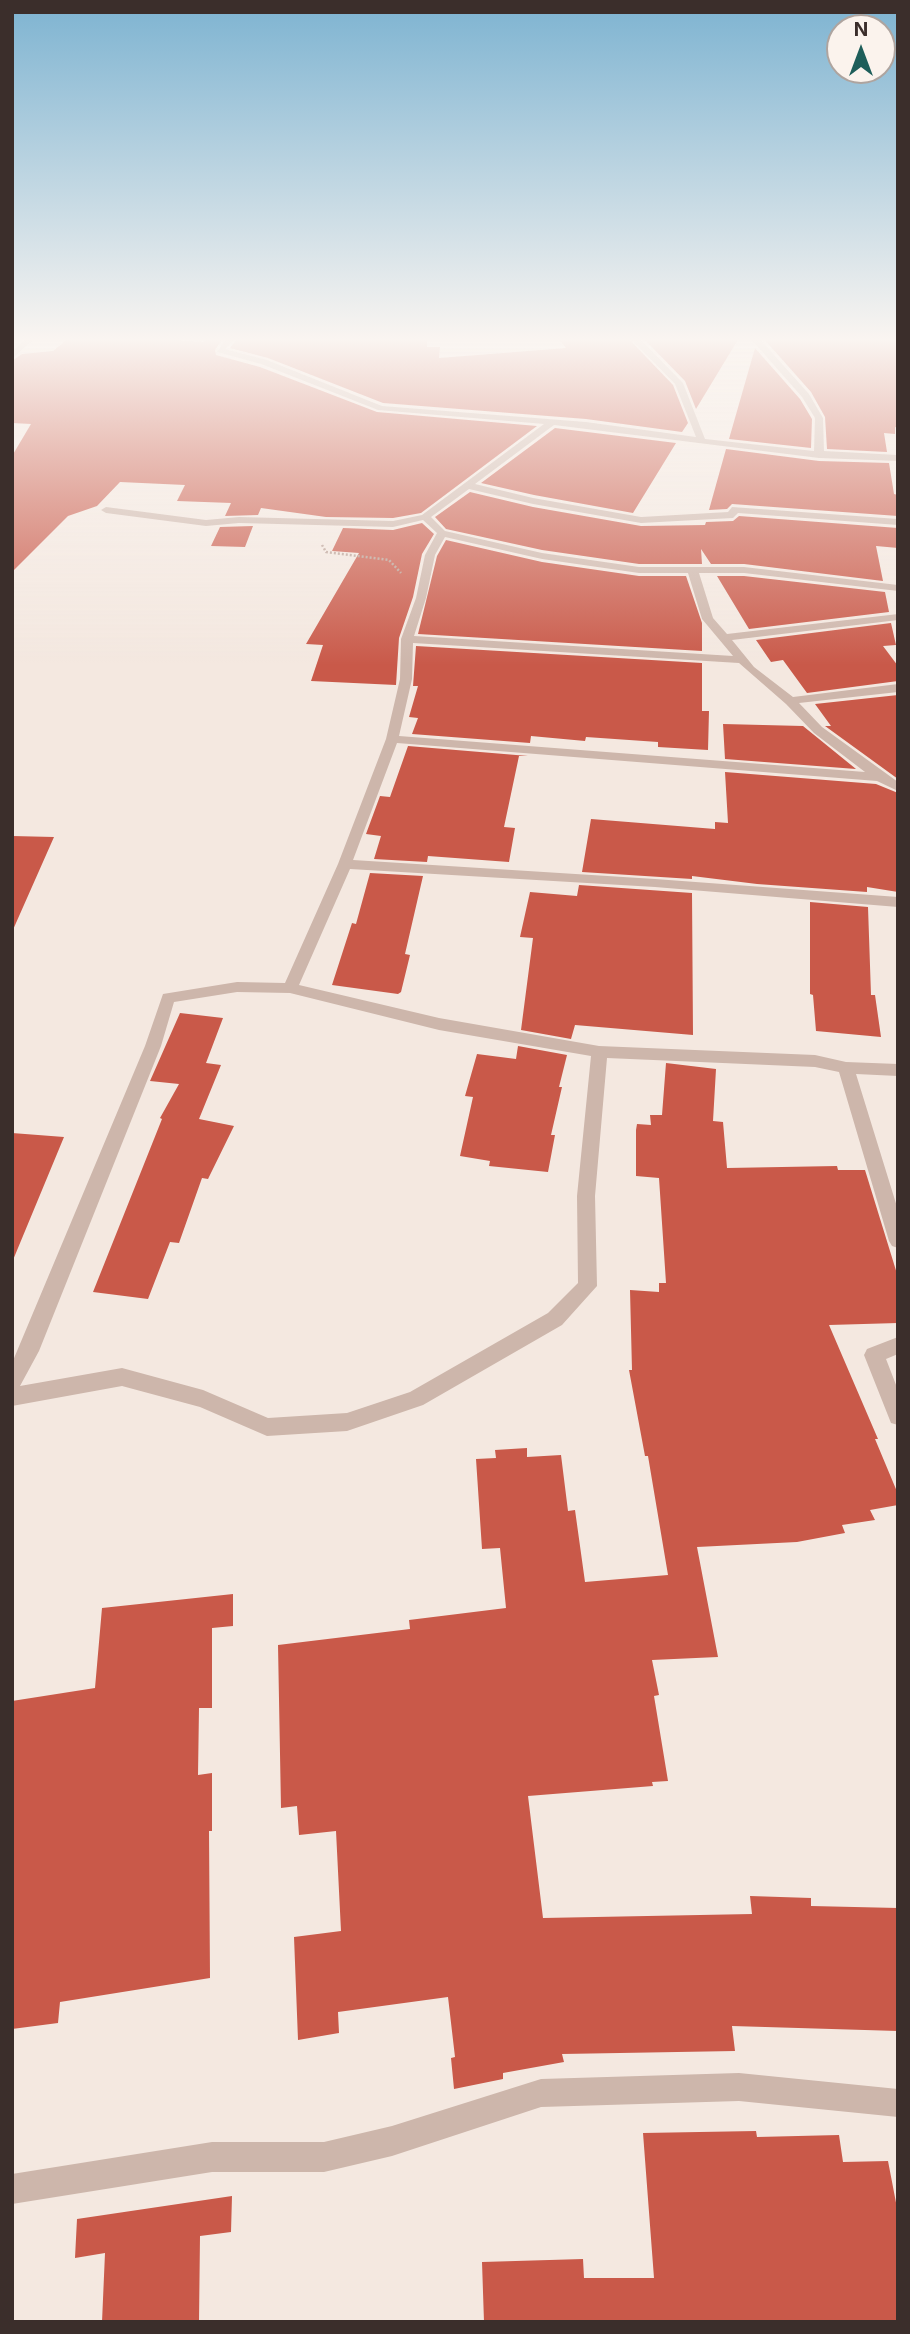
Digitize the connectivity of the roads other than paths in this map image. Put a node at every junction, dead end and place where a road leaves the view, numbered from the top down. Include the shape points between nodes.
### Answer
1 (518, 447) edge
2 (755, 447) edge
3 (819, 447) edge
4 (819, 455) junction
5 (898, 458) edge
6 (466, 485) junction
7 (106, 510) dead end
8 (425, 517) junction
9 (898, 522) edge
10 (442, 533) junction
11 (693, 572) junction
12 (898, 588) edge
13 (898, 617) edge
14 (723, 638) junction
15 (408, 639) junction
16 (744, 660) junction
17 (898, 688) edge
18 (790, 701) junction
19 (392, 739) junction
20 (880, 777) junction
21 (898, 787) edge
22 (345, 864) junction
23 (898, 902) edge
24 (290, 988) junction
25 (599, 1052) junction
26 (846, 1068) junction
27 (898, 1070) edge
28 (898, 1241) edge
29 (898, 1345) edge
30 (12, 1382) edge
31 (12, 1397) edge
32 (898, 1416) edge
33 (898, 2102) edge
34 (12, 2189) edge

1 - 6 street
2 - 4 street
3 - 4 street
4 - 5 street
6 - 8 street
6 - 9 street via 641,520 733,515 732,510
7 - 8 street via 206,523 394,524
8 - 10 street
10 - 11 street via 542,556 639,570
10 - 15 street via 430,555
11 - 12 street via 744,570
11 - 14 street via 708,619
13 - 14 street
14 - 16 street
15 - 16 street
15 - 19 street via 406,679
16 - 18 street
17 - 18 street
18 - 20 street via 818,730
19 - 20 street
19 - 22 street
20 - 21 street
22 - 23 street
22 - 24 street
24 - 25 street via 439,1024
24 - 30 street via 237,987 168,998 82,1221
25 - 26 street via 815,1061
25 - 31 street via 586,1196 588,1286 555,1319 416,1399 347,1422 267,1427 203,1399 122,1377
26 - 27 street
26 - 28 street
29 - 32 street via 874,1355
33 - 34 street via 739,2087 541,2093 392,2141 324,2157 212,2157

